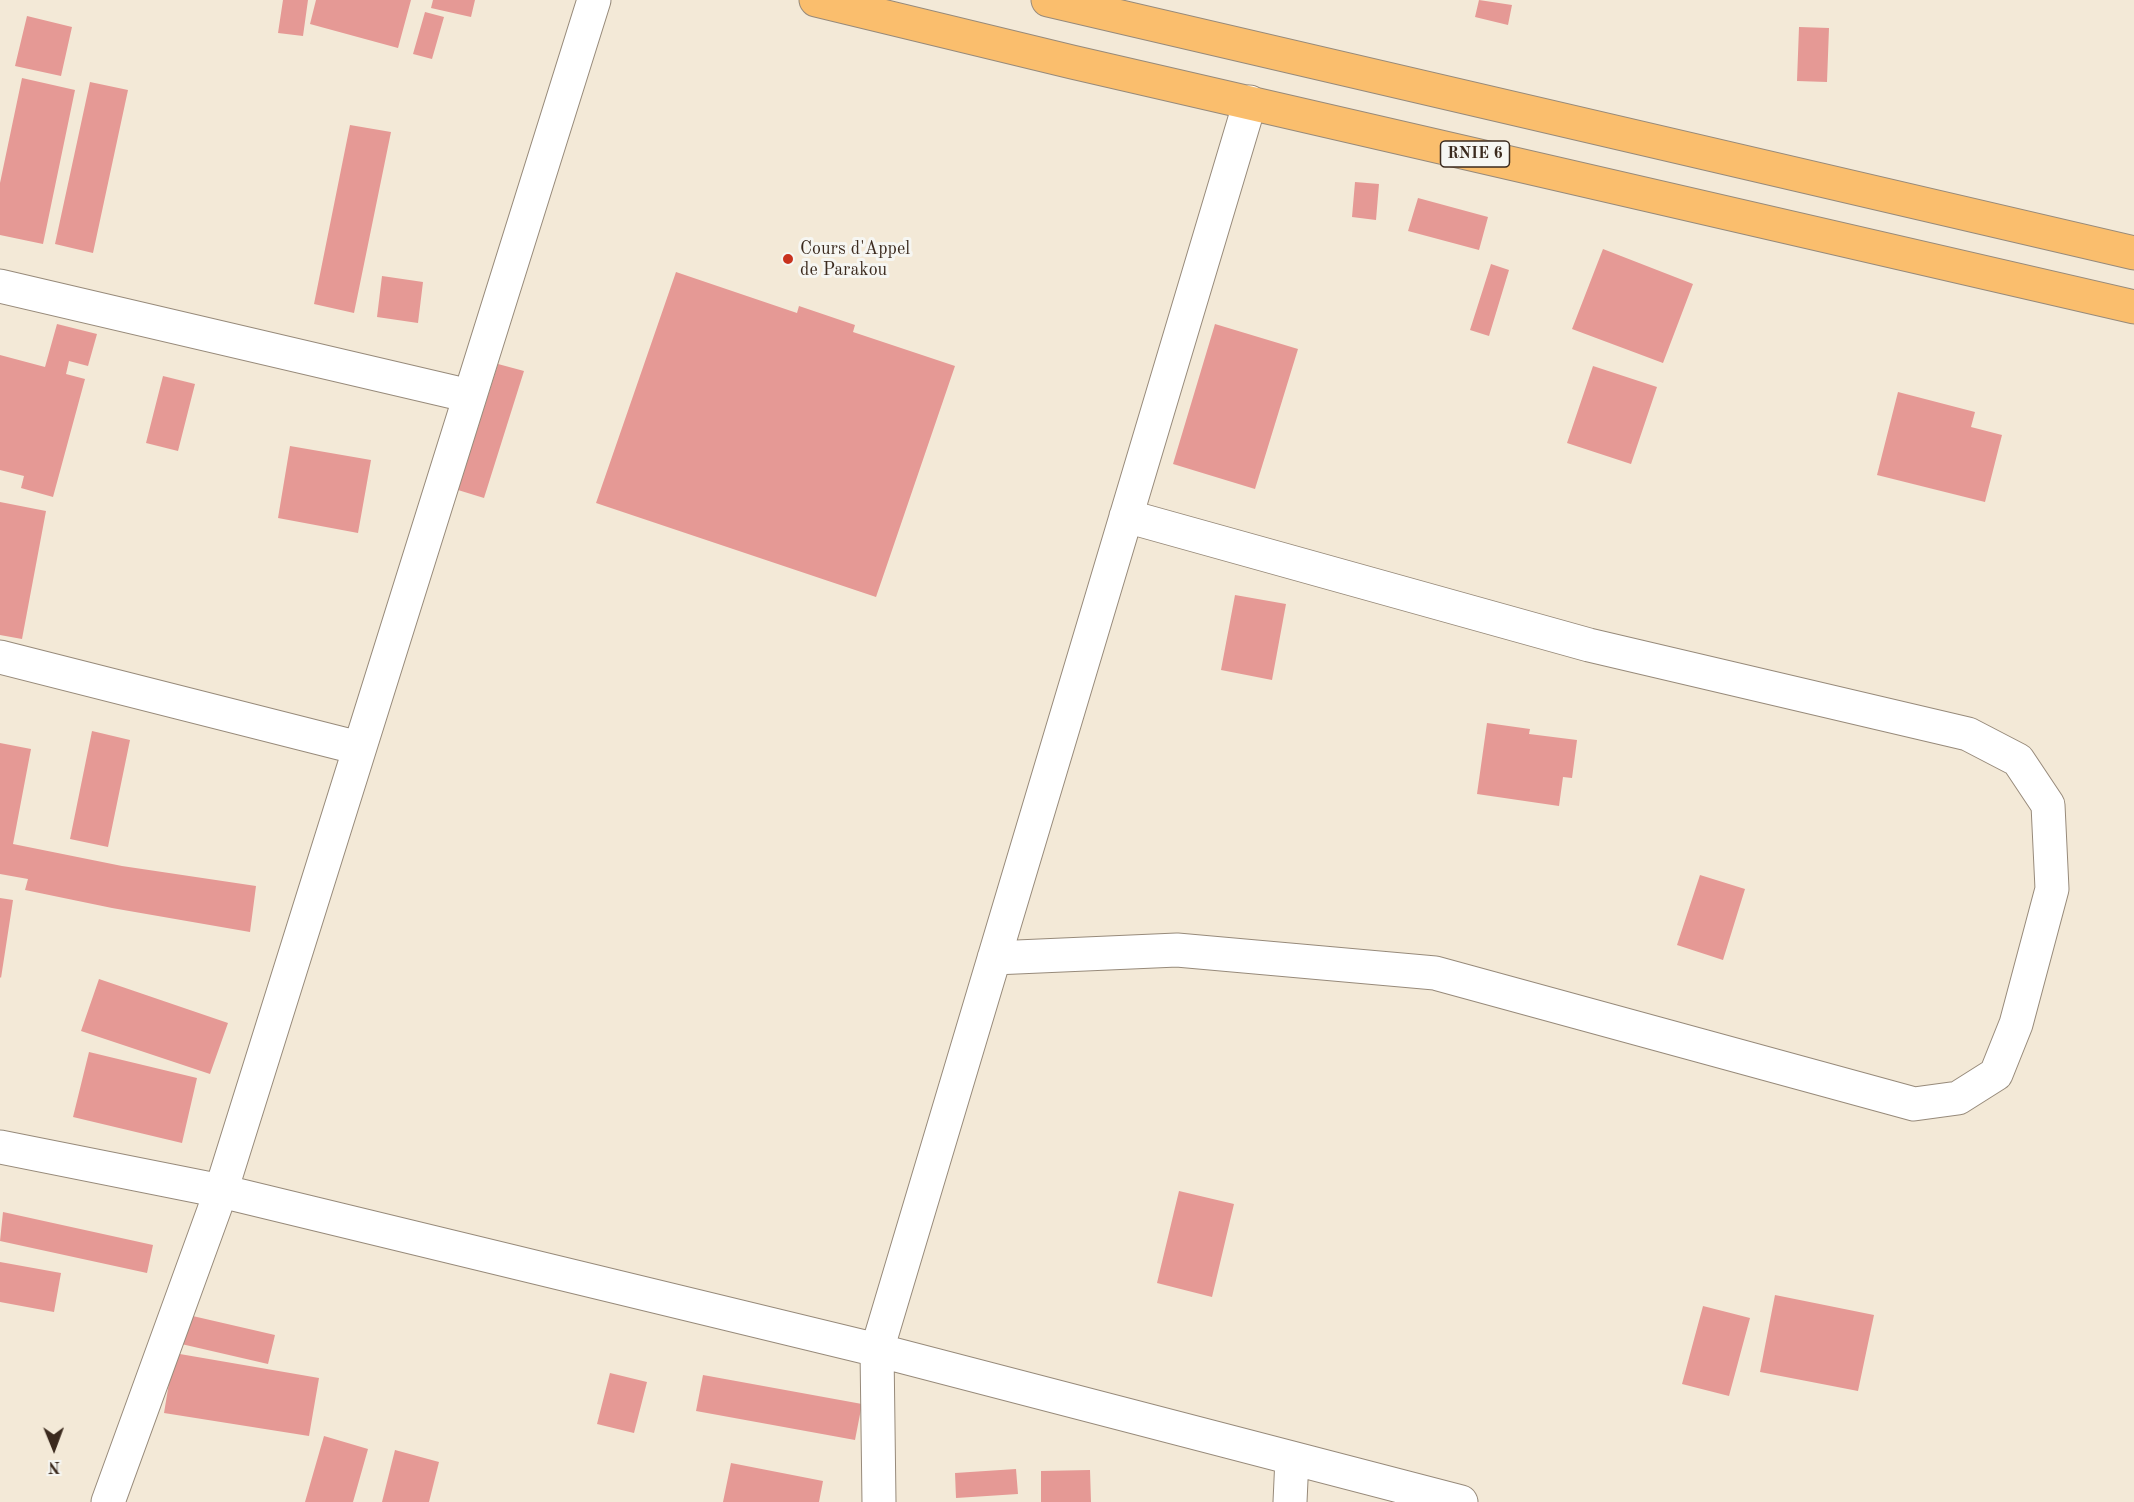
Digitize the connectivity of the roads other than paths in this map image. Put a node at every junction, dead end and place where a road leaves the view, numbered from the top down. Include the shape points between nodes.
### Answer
1 (594, 0) edge
2 (816, 0) edge
3 (1048, 0) edge
4 (892, 8) edge
5 (1250, 102) junction
6 (2134, 253) edge
7 (0, 286) edge
8 (2134, 307) edge
9 (470, 396) junction
10 (1126, 516) junction
11 (0, 657) edge
12 (359, 748) junction
13 (994, 958) junction
14 (0, 1147) edge
15 (221, 1191) junction
16 (877, 1350) junction
17 (1292, 1458) junction
18 (108, 1502) edge
19 (879, 1502) edge
20 (1290, 1502) edge
21 (1461, 1502) edge

1 - 9 street
2 - 4 main road, RNIE 6
3 - 6 main road
4 - 5 main road, RNIE 6 via 1072,62
5 - 8 main road, RNIE 6
5 - 10 street
7 - 9 street
9 - 12 street
10 - 13 street
10 - 13 street via 1589,645 1968,734 2018,760 2048,805 2052,889 2016,1024 1996,1074 1958,1098 1914,1104 1435,973 1178,950
11 - 12 street
12 - 15 street
13 - 16 street
14 - 15 street
15 - 16 street
15 - 18 street
16 - 17 street
16 - 19 street
17 - 20 street
17 - 21 street

